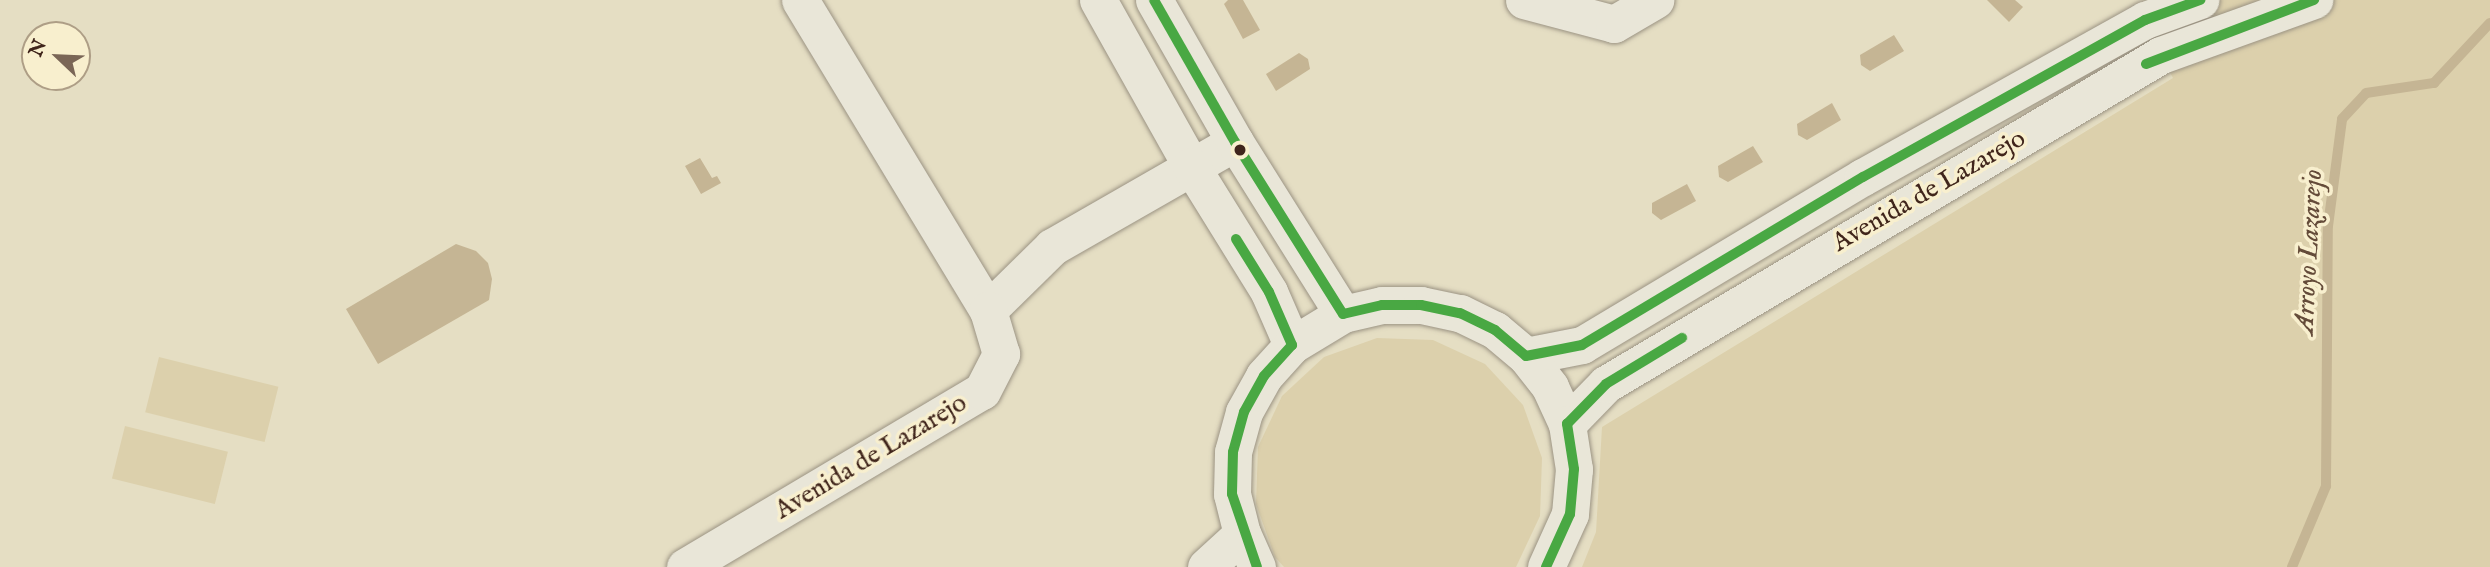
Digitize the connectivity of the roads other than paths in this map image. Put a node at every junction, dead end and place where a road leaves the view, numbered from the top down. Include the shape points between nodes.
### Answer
1 (800, 0) edge
2 (1098, 0) edge
3 (1154, 0) edge
4 (1524, 0) edge
5 (1655, 0) edge
6 (2200, 0) edge
7 (2314, 0) edge
8 (1235, 142) junction
9 (1191, 166) junction
10 (988, 310) junction
11 (1343, 314) junction
12 (1292, 345) junction
13 (1526, 356) junction
14 (1567, 424) junction
15 (1241, 534) junction
16 (685, 567) edge
17 (1206, 567) edge
18 (1257, 567) edge
19 (1546, 567) edge

1 - 10 street, Avenida de Lazarejo
2 - 9 street
3 - 8 street
4 - 5 street via 1614,24
6 - 13 street, Avenida de Lazarejo via 2145,20 1863,177 1582,345
7 - 14 street, Avenida de Lazarejo via 2161,55 1606,384
8 - 9 street
8 - 11 street
9 - 10 street via 1052,247
9 - 12 street via 1269,292
10 - 16 street, Avenida de Lazarejo via 1001,354 982,391
11 - 12 street
11 - 13 street via 1382,305 1421,304 1460,313 1495,330
12 - 15 street via 1257,388 1244,412 1233,452 1232,494
13 - 14 street via 1550,387
14 - 19 street via 1574,469 1570,514
15 - 17 street
15 - 18 street

